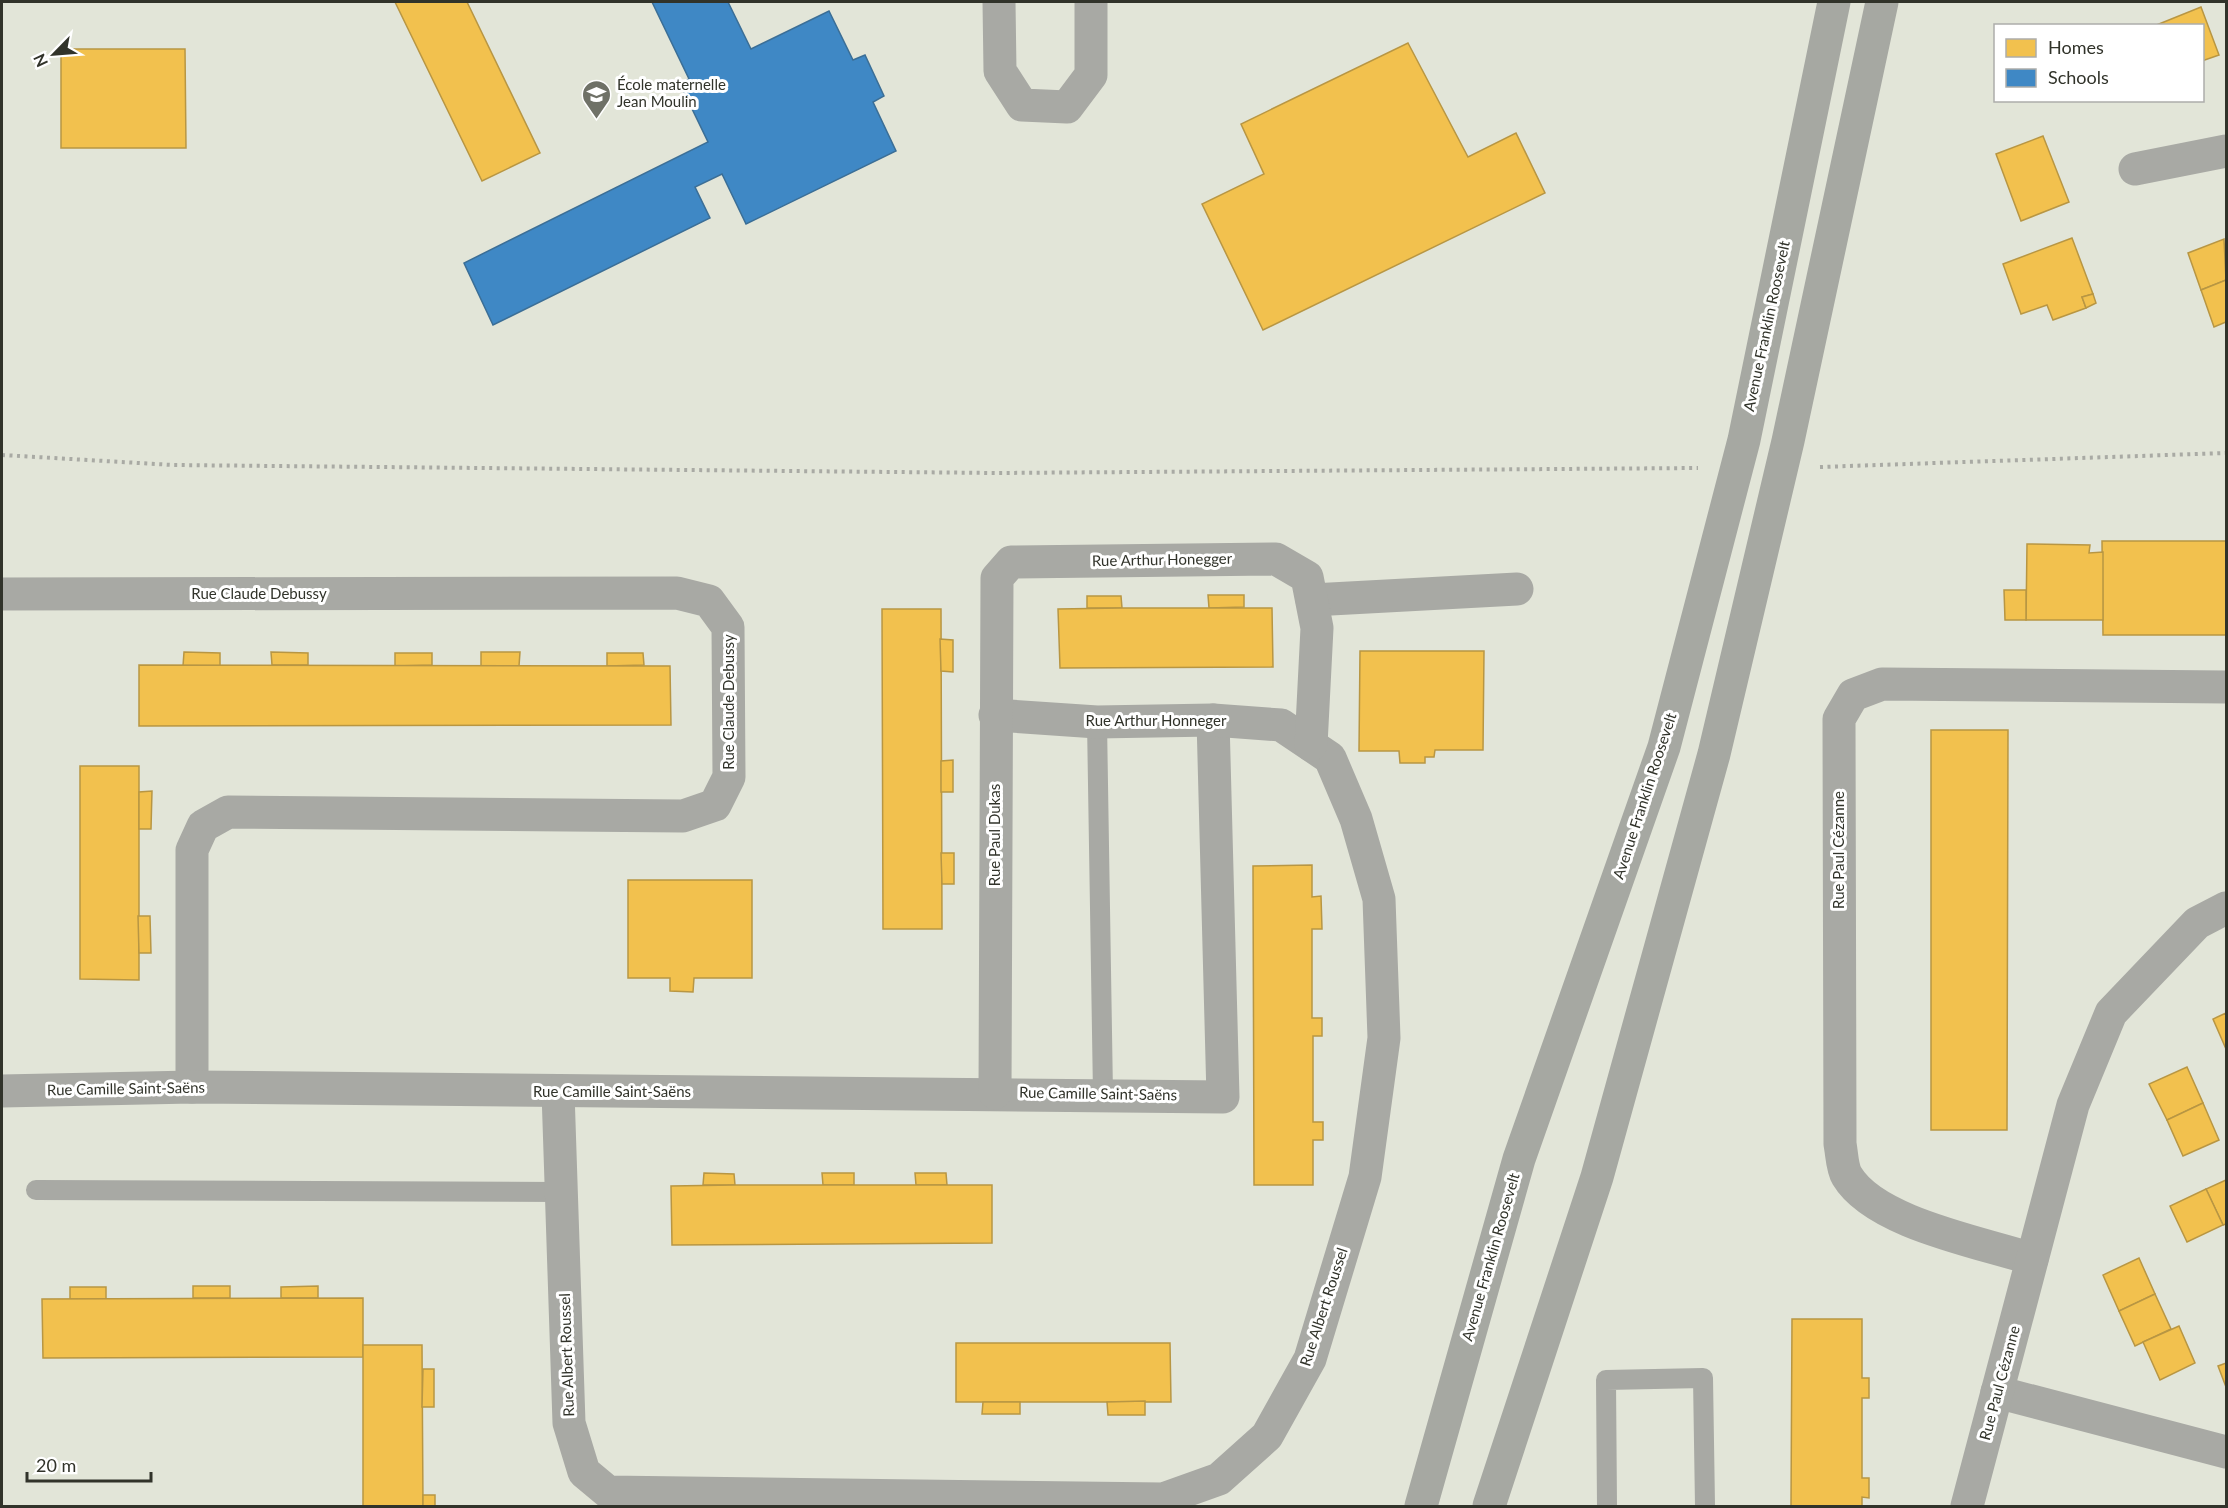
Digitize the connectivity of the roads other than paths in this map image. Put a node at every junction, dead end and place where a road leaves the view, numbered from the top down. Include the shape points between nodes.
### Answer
1 (999, 2) edge
2 (1091, 2) edge
3 (1834, 2) edge
4 (1882, 2) edge
5 (2226, 151) edge
6 (2135, 169) dead end
7 (997, 578) joint
8 (1517, 589) dead end
9 (2, 594) edge
10 (1312, 600) junction
11 (2226, 687) edge
12 (995, 715) junction
13 (1213, 720) junction
14 (1097, 722) junction
15 (1311, 745) junction
16 (2226, 908) edge
17 (192, 1087) junction
18 (2, 1090) edge
19 (558, 1092) junction
20 (995, 1093) junction
21 (1103, 1094) junction
22 (36, 1190) dead end
23 (561, 1192) junction
24 (2032, 1258) junction
25 (1997, 1392) junction
26 (2226, 1452) edge
27 (1420, 1506) edge
28 (1489, 1506) edge
29 (1607, 1506) edge
30 (1705, 1506) edge
31 (1967, 1506) edge

1 - 2 street via 1000,71 1022,105 1067,107 1091,75
3 - 27 street, Avenue Franklin Roosevelt via 1737,467 1664,747 1519,1159
4 - 28 street via 1782,467 1714,754 1603,1154
5 - 6 street
7 - 10 street, Rue Arthur Honegger via 1011,562 1276,559 1307,577
7 - 12 street, Rue Paul Dukas
8 - 10 street
9 - 17 street, Rue Claude Debussy via 677,593 709,601 728,627 729,777 715,805 683,816 228,812 203,826 192,850
10 - 15 street, Rue Arthur Honegger via 1317,628
11 - 24 street, Rue Paul Cézanne via 1882,684 1853,695 1839,719 1840,1144 1845,1174 1862,1196 1897,1218
12 - 14 street, Rue Arthur Honneger
12 - 20 street, Rue Paul Dukas
13 - 14 street, Rue Arthur Honneger
13 - 15 street, Rue Arthur Honneger via 1281,725
13 - 21 street, Rue Camille Saint-Saëns via 1223,1097
14 - 21 lane
15 - 23 street, Rue Albert Roussel via 1330,758 1356,819 1379,899 1384,1038 1365,1177 1310,1359 1267,1436 1219,1479 1163,1499 608,1492 584,1472 569,1423
16 - 24 street, Rue Paul Cézanne via 2198,923 2111,1013 2073,1105
17 - 18 street, Rue Camille Saint-Saëns
17 - 19 street, Rue Camille Saint-Saëns
19 - 20 street, Rue Camille Saint-Saëns
19 - 23 street, Rue Albert Roussel
20 - 21 street, Rue Camille Saint-Saëns
22 - 23 lane
24 - 25 street, Rue Paul Cézanne
25 - 26 street
25 - 31 street, Rue Paul Cézanne
29 - 30 lane via 1606,1380 1703,1378

